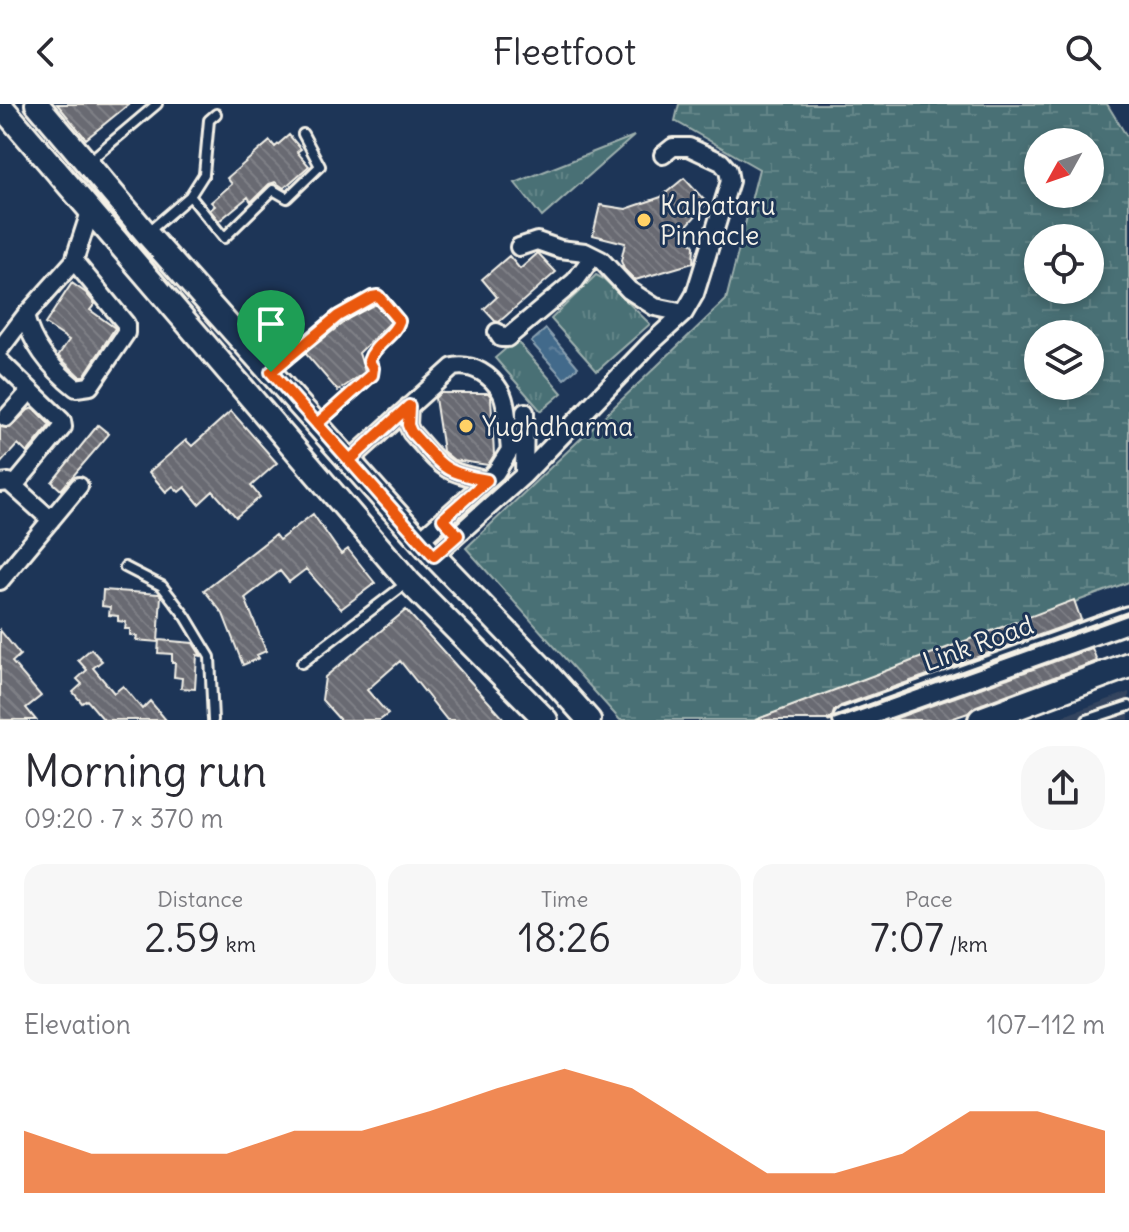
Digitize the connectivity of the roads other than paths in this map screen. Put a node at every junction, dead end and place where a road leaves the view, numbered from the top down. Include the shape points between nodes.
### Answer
1 (37, 104) edge
2 (157, 104) edge
3 (0, 105) edge
4 (216, 114) dead end
5 (303, 134) dead end
6 (663, 155) dead end
7 (87, 163) junction
8 (190, 196) junction
9 (90, 212) junction
10 (146, 233) junction
11 (519, 247) dead end
12 (593, 256) junction
13 (74, 261) junction
14 (684, 313) junction
15 (25, 316) junction
16 (497, 332) dead end
17 (0, 349) edge
18 (252, 351) junction
19 (0, 361) edge
20 (227, 371) junction
21 (271, 372) junction
22 (30, 391) junction
23 (409, 406) junction
24 (525, 412) dead end
25 (6, 418) dead end
26 (317, 424) junction
27 (350, 460) junction
28 (524, 475) junction
29 (7, 484) edge
30 (79, 486) dead end
31 (485, 486) junction
32 (431, 506) dead end
33 (51, 520) junction
34 (450, 527) junction
35 (427, 548) junction
36 (125, 567) dead end
37 (0, 581) edge
38 (409, 582) junction
39 (1129, 619) edge
40 (302, 663) dead end
41 (1129, 665) edge
42 (1129, 706) edge
43 (213, 720) edge
44 (546, 720) edge
45 (589, 720) edge
46 (846, 720) edge
47 (981, 720) edge
48 (1087, 720) edge

1 - 7 main road
2 - 7 lane
3 - 9 main road
4 - 8 lane via 209,120 204,174
5 - 8 lane via 320,166 287,198 273,190 224,238
6 - 14 street via 673,147 689,147 721,162 730,181 695,294
7 - 10 main road
8 - 10 lane
9 - 13 street
9 - 20 main road
10 - 18 main road
11 - 12 street via 537,241
12 - 14 street via 655,307
12 - 16 street via 575,281 507,338
13 - 15 street
13 - 15 street via 126,324 126,333 90,386 76,388 53,369
14 - 28 street
15 - 17 street
18 - 20 main road
18 - 21 main road
19 - 22 street
20 - 38 main road
21 - 26 main road
21 - 26 lane via 338,316 378,296 399,321 398,327 372,352 372,375
22 - 25 street
22 - 29 street via 63,427
23 - 27 street
23 - 31 street via 411,432 444,469
23 - 31 street via 453,367 483,371 502,394 510,450
24 - 28 street
26 - 27 main road
27 - 35 main road
28 - 34 street
29 - 33 street
30 - 33 street
31 - 34 street
32 - 34 street
33 - 37 street
34 - 35 street
35 - 45 main road
36 - 43 lane via 162,586 210,657
38 - 40 lane
38 - 44 main road
39 - 46 main road, Link Road
41 - 47 main road
42 - 48 lane

